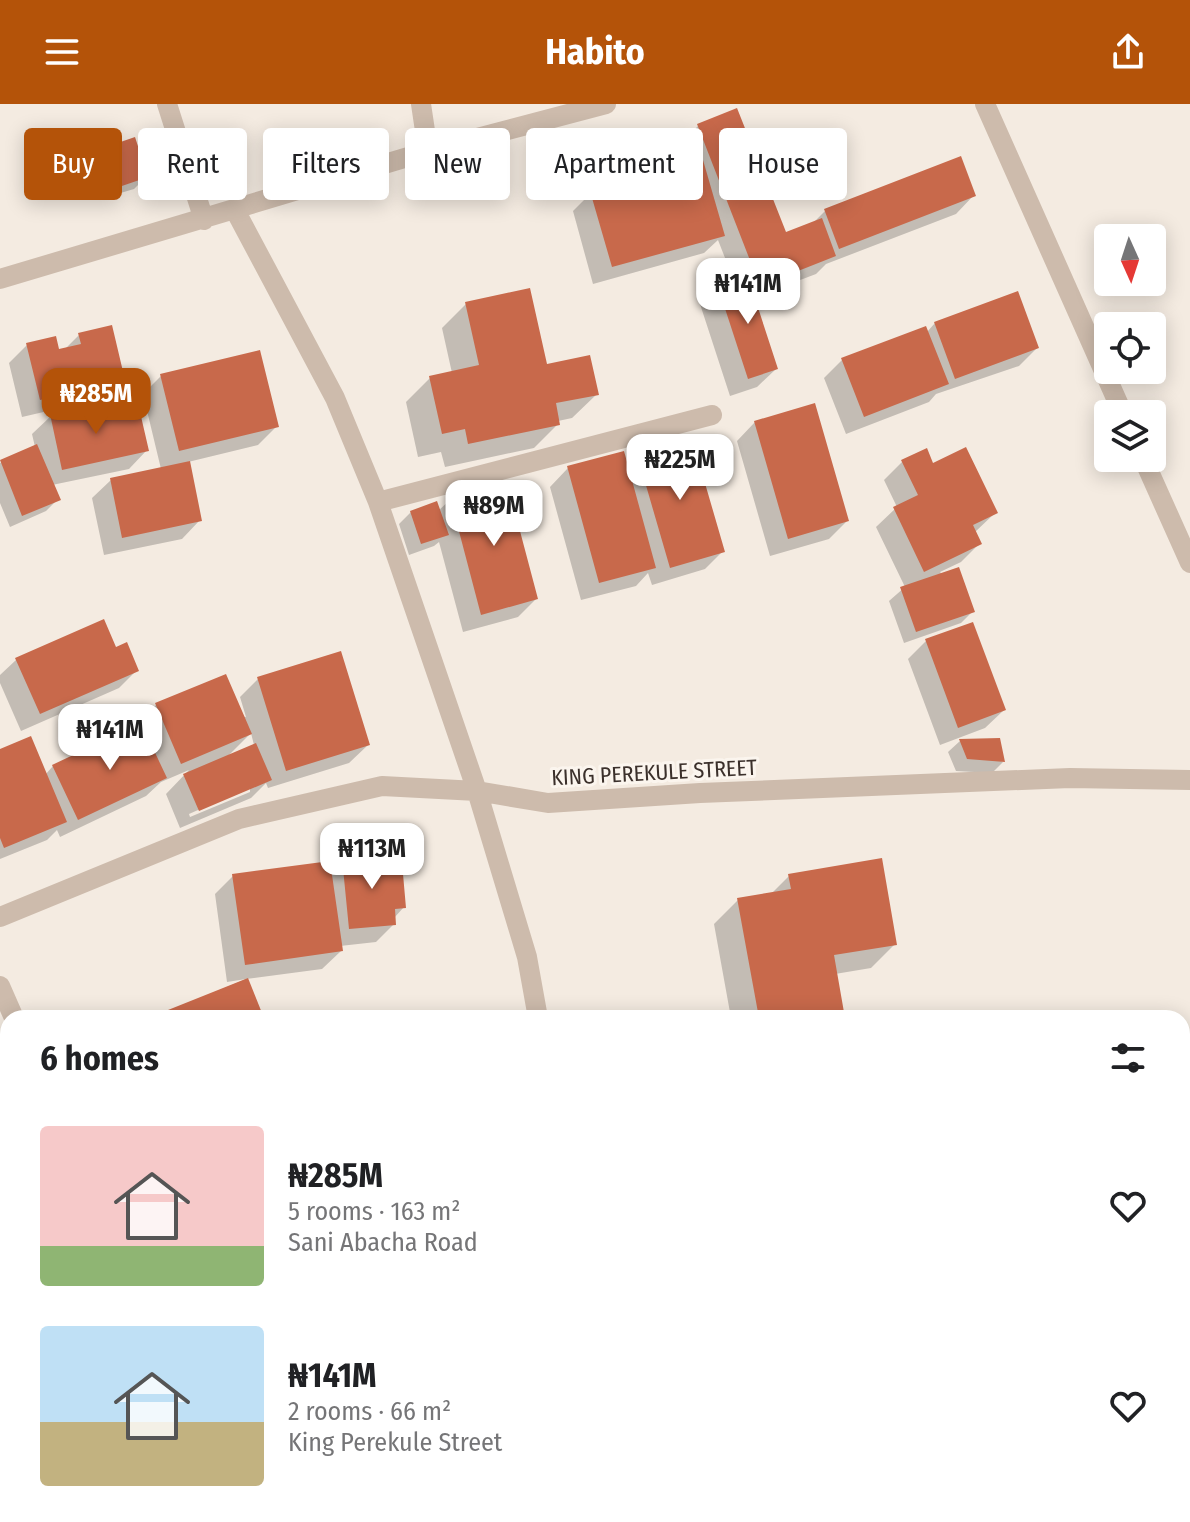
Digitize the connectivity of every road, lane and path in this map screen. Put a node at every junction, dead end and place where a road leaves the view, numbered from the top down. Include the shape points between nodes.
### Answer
1 (167, 104) edge
2 (421, 104) edge
3 (606, 104) edge
4 (985, 104) edge
5 (425, 128) edge
6 (510, 129) edge
7 (405, 158) edge
8 (235, 210) junction
9 (204, 220) junction
10 (0, 279) edge
11 (1117, 400) edge
12 (712, 415) dead end
13 (1149, 472) edge
14 (378, 502) junction
15 (1190, 563) edge
16 (1190, 780) edge
17 (477, 791) junction
18 (0, 917) edge
19 (0, 986) edge
20 (10, 1010) edge
21 (537, 1010) edge

1 - 9 street
2 - 5 street
3 - 6 street
4 - 11 street
7 - 8 street
8 - 9 street
8 - 14 street via 335,398
9 - 10 street
12 - 14 street
13 - 15 street
14 - 17 street
16 - 17 street, KING PEREKULE STREET via 1070,778 548,803
17 - 18 street, KING PEREKULE STREET via 382,786 239,819
17 - 21 street via 527,957
19 - 20 street

